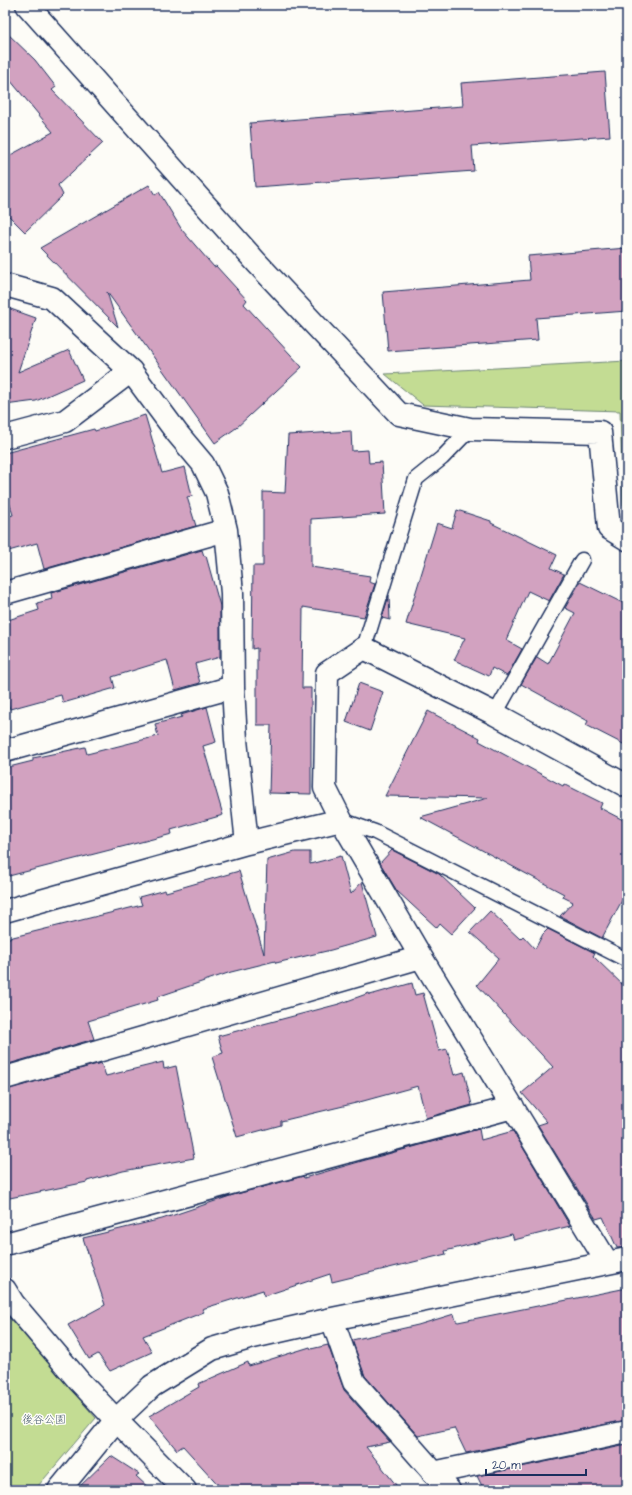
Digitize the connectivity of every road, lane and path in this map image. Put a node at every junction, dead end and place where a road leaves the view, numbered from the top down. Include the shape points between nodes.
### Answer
1 (27, 5) edge
2 (5, 285) edge
3 (131, 371) junction
4 (470, 429) junction
5 (5, 437) edge
6 (226, 530) junction
7 (627, 539) edge
8 (582, 560) dead end
9 (5, 593) edge
10 (364, 648) junction
11 (233, 687) junction
12 (495, 714) junction
13 (5, 751) edge
14 (627, 786) edge
15 (341, 820) junction
16 (247, 843) junction
17 (5, 911) edge
18 (421, 957) junction
19 (627, 960) edge
20 (5, 1078) edge
21 (513, 1107) junction
22 (5, 1244) edge
23 (617, 1261) edge
24 (5, 1290) edge
25 (332, 1319) junction
26 (116, 1420) junction
27 (627, 1432) edge
28 (432, 1473) junction
29 (58, 1490) edge
30 (185, 1490) edge
31 (449, 1490) edge

1 - 4 street via 257,263 400,414
2 - 3 street via 52,298
3 - 5 street via 65,421
3 - 6 street via 177,434 203,464 217,493
4 - 7 street via 600,432 609,528
4 - 10 lane via 442,458 416,479
6 - 9 street
6 - 11 street via 232,592
8 - 12 lane
10 - 12 street
10 - 15 street via 328,673 325,788
11 - 13 street
11 - 16 street
12 - 14 street
15 - 16 street
15 - 18 street
15 - 19 lane via 375,832
16 - 17 street
18 - 20 street
18 - 21 street
21 - 22 street
21 - 23 street
23 - 25 street
24 - 26 street via 13,1304
25 - 26 street via 253,1337 212,1350 152,1386
25 - 28 street via 354,1382
26 - 29 street
26 - 30 street
27 - 28 street
28 - 31 street

